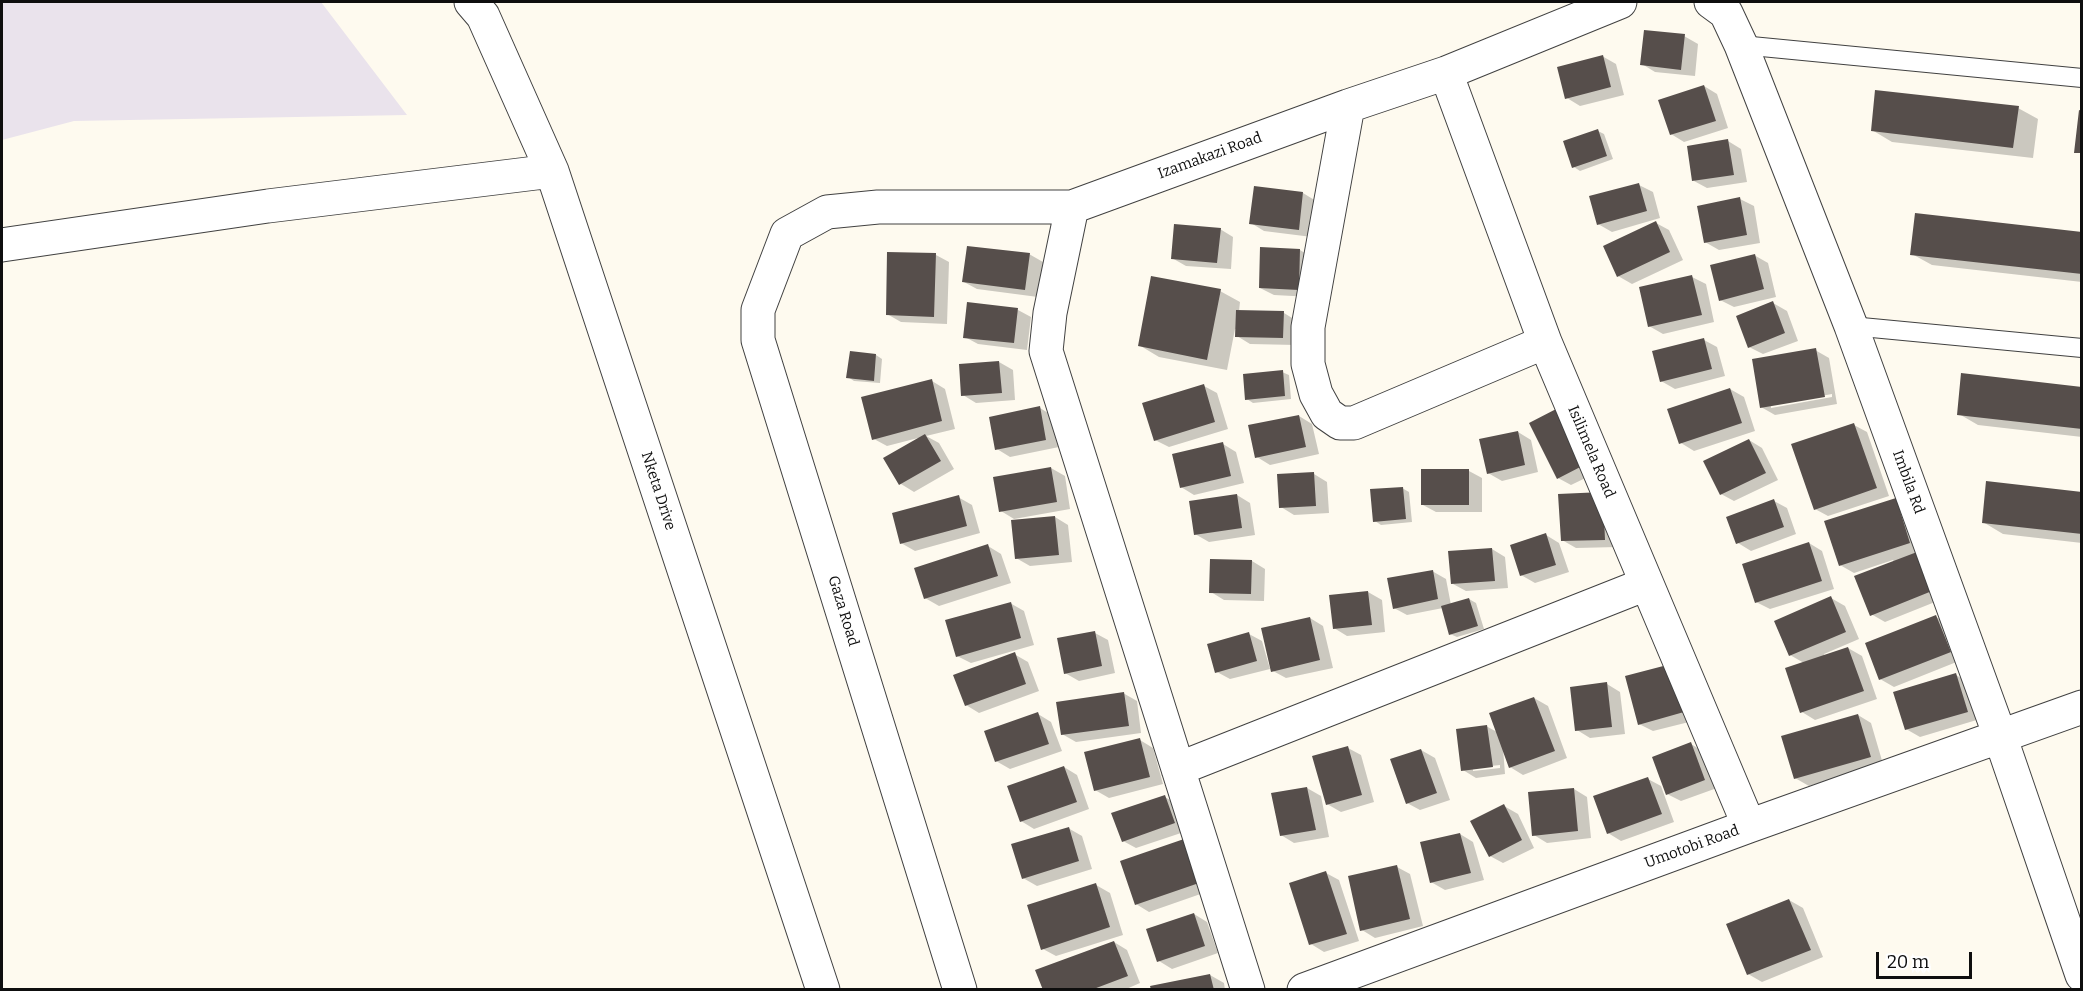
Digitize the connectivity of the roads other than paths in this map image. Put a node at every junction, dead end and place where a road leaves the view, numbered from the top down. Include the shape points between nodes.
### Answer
1 (471, 2) edge
2 (1620, 2) edge
3 (1711, 2) edge
4 (1741, 45) junction
5 (1446, 74) junction
6 (2082, 78) edge
7 (1348, 106) junction
8 (552, 171) junction
9 (1072, 207) junction
10 (787, 234) joint
11 (2, 244) edge
12 (1851, 326) junction
13 (1545, 342) junction
14 (2082, 348) edge
15 (1646, 585) junction
16 (2082, 707) edge
17 (2000, 736) junction
18 (1178, 769) junction
19 (1749, 826) junction
20 (2082, 975) edge
21 (823, 990) edge
22 (960, 990) edge
23 (1248, 990) edge
24 (1304, 990) edge

1 - 8 street, Nketa Drive via 483,16
2 - 5 street, Izamakazi Road
3 - 4 street, Imbila Rd via 1726,13
4 - 6 lane
4 - 12 street, Imbila Rd
5 - 7 street, Izamakazi Road
5 - 13 street, Isilimela Road
7 - 9 street, Izamakazi Road
7 - 13 street via 1308,327 1308,364 1326,414 1340,423 1354,423
8 - 11 street
8 - 21 street, Nketa Drive
9 - 10 street, Izamakazi Road via 878,207 827,212
9 - 18 street via 1046,351
10 - 22 street, Gaza Road via 758,310 758,340
12 - 14 lane
12 - 17 street, Imbila Rd
13 - 15 street, Isilimela Road
15 - 18 street
15 - 19 street, Isilimela Road
16 - 17 street, Umotobi Road
17 - 19 street, Umotobi Road
17 - 20 street, Imbila Rd
18 - 23 street
19 - 24 street, Umotobi Road

